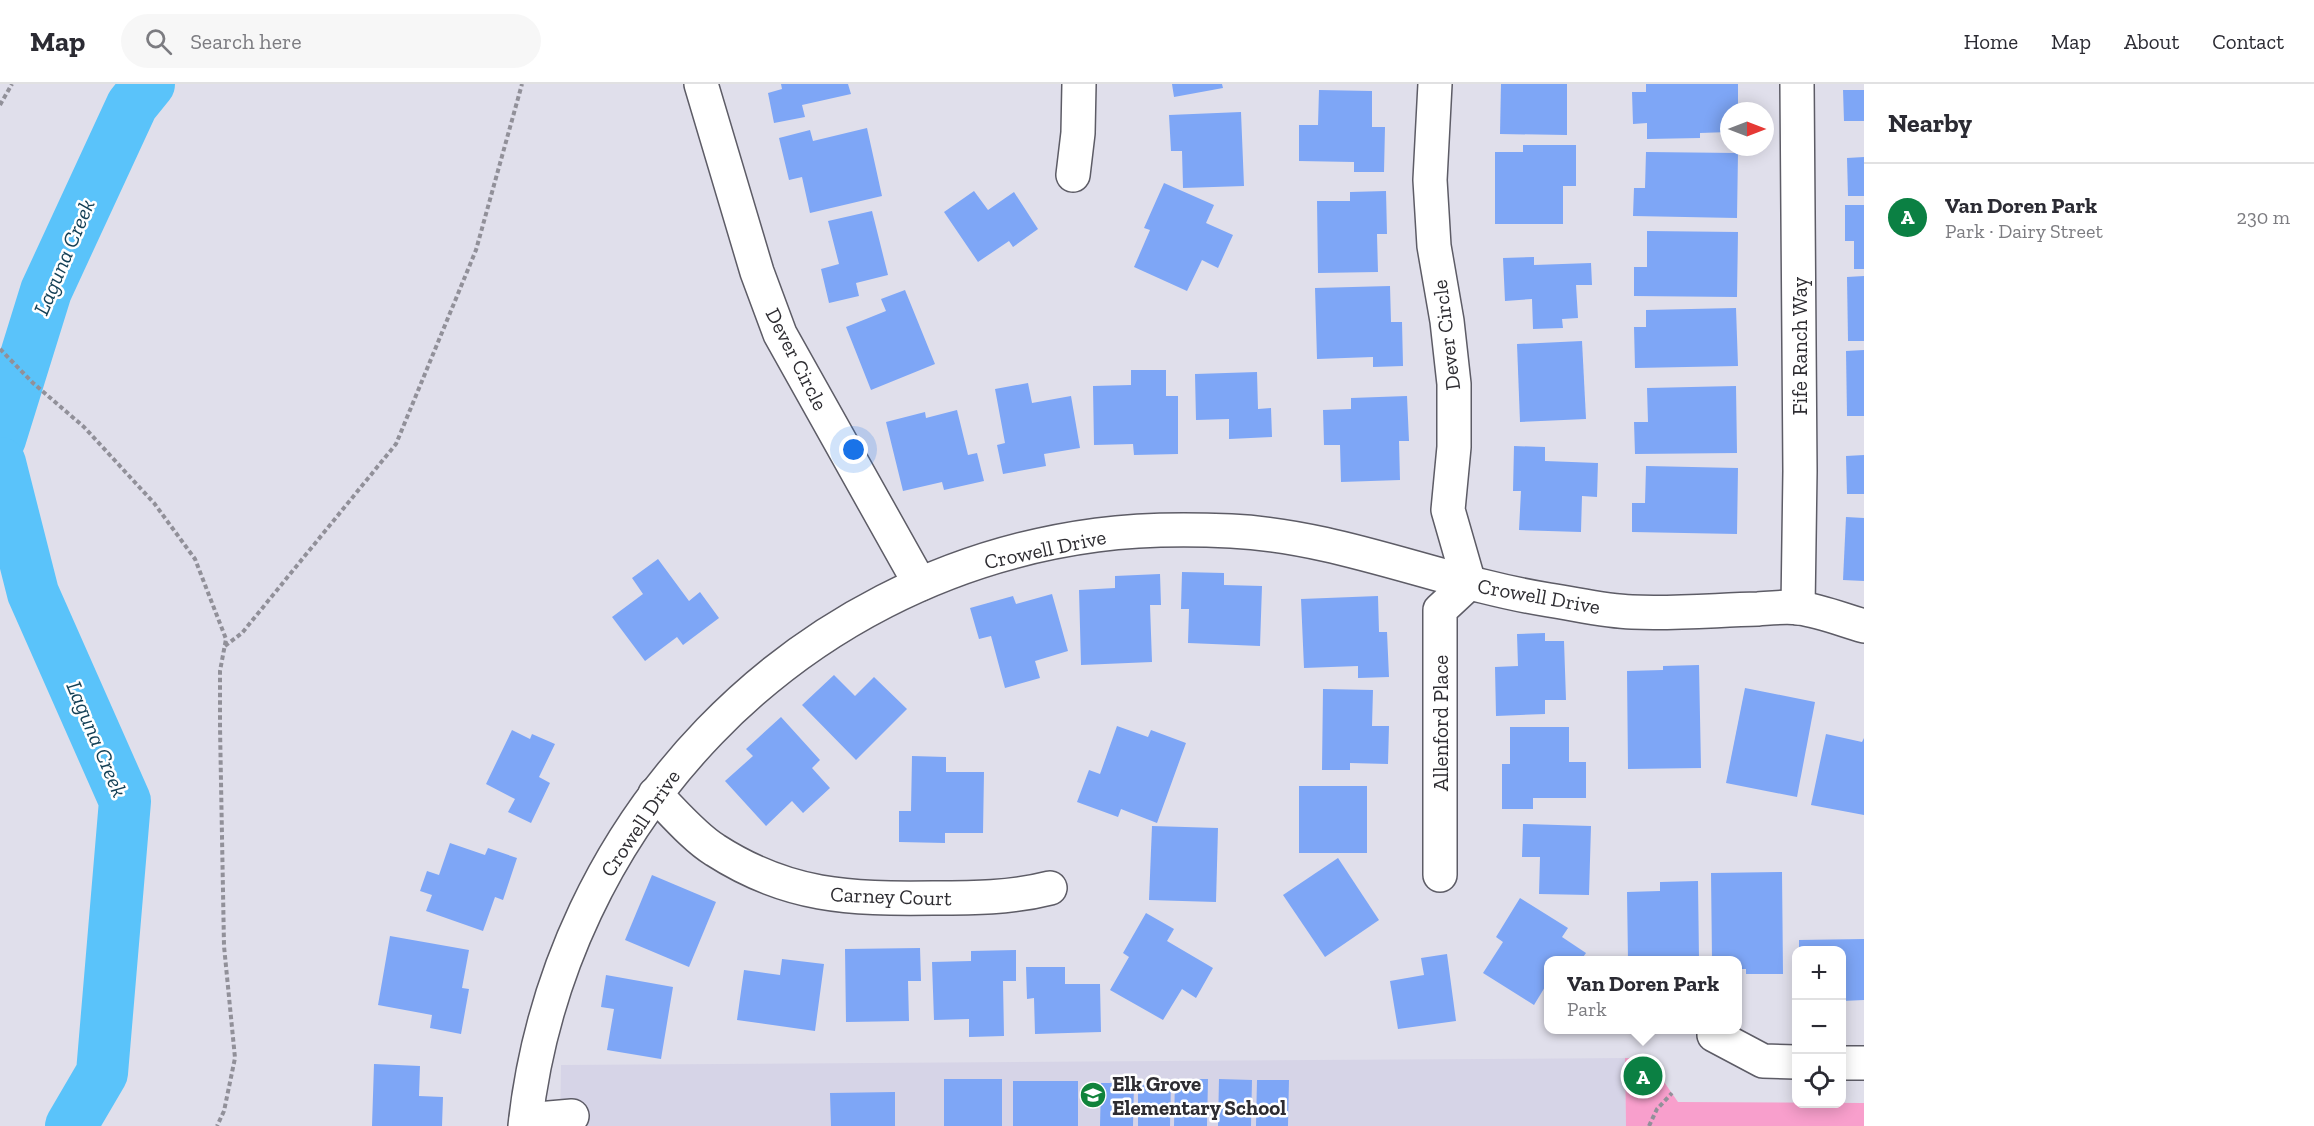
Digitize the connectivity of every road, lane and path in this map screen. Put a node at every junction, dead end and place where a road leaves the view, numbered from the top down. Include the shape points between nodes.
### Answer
1 (12, 84) edge
2 (522, 84) edge
3 (701, 84) edge
4 (1078, 84) edge
5 (1435, 84) edge
6 (1797, 84) edge
7 (0, 105) edge
8 (1074, 175) dead end
9 (0, 349) edge
10 (1469, 583) junction
11 (920, 584) junction
12 (1798, 608) junction
13 (1864, 626) edge
14 (225, 646) junction
15 (655, 794) junction
16 (1440, 875) dead end
17 (1050, 888) dead end
18 (1714, 1035) dead end
19 (1792, 1062) edge
20 (1846, 1063) edge
21 (1864, 1063) edge
22 (1672, 1093) dead end
23 (572, 1116) dead end
24 (526, 1123) edge
25 (217, 1126) edge
26 (1649, 1126) edge

1 - 7 path
2 - 14 path via 476,250 396,444 242,633
3 - 11 street, Dever Circle via 757,272 780,334
4 - 8 street
5 - 10 street, Dever Circle via 1430,180 1434,246 1454,384 1448,510
6 - 12 street, Fife Ranch Way
9 - 14 path via 84,427 161,512 195,560 226,639
10 - 11 street, Crowell Drive via 1305,540 1236,531 1166,529 1097,535 1029,548
10 - 12 street, Crowell Drive via 1631,612
10 - 16 street, Allenford Place via 1440,610
11 - 15 street, Crowell Drive via 857,616 798,653 744,697
12 - 13 street, Crowell Drive
14 - 25 path via 220,671 224,946 235,1058
15 - 17 street, Carney Court via 712,848 741,866 804,890 872,899 988,898 1020,896
15 - 24 street, Crowell Drive via 596,888 567,952 537,1051
18 - 19 street via 1763,1061
20 - 21 street
22 - 26 path via 1657,1109
23 - 24 street

